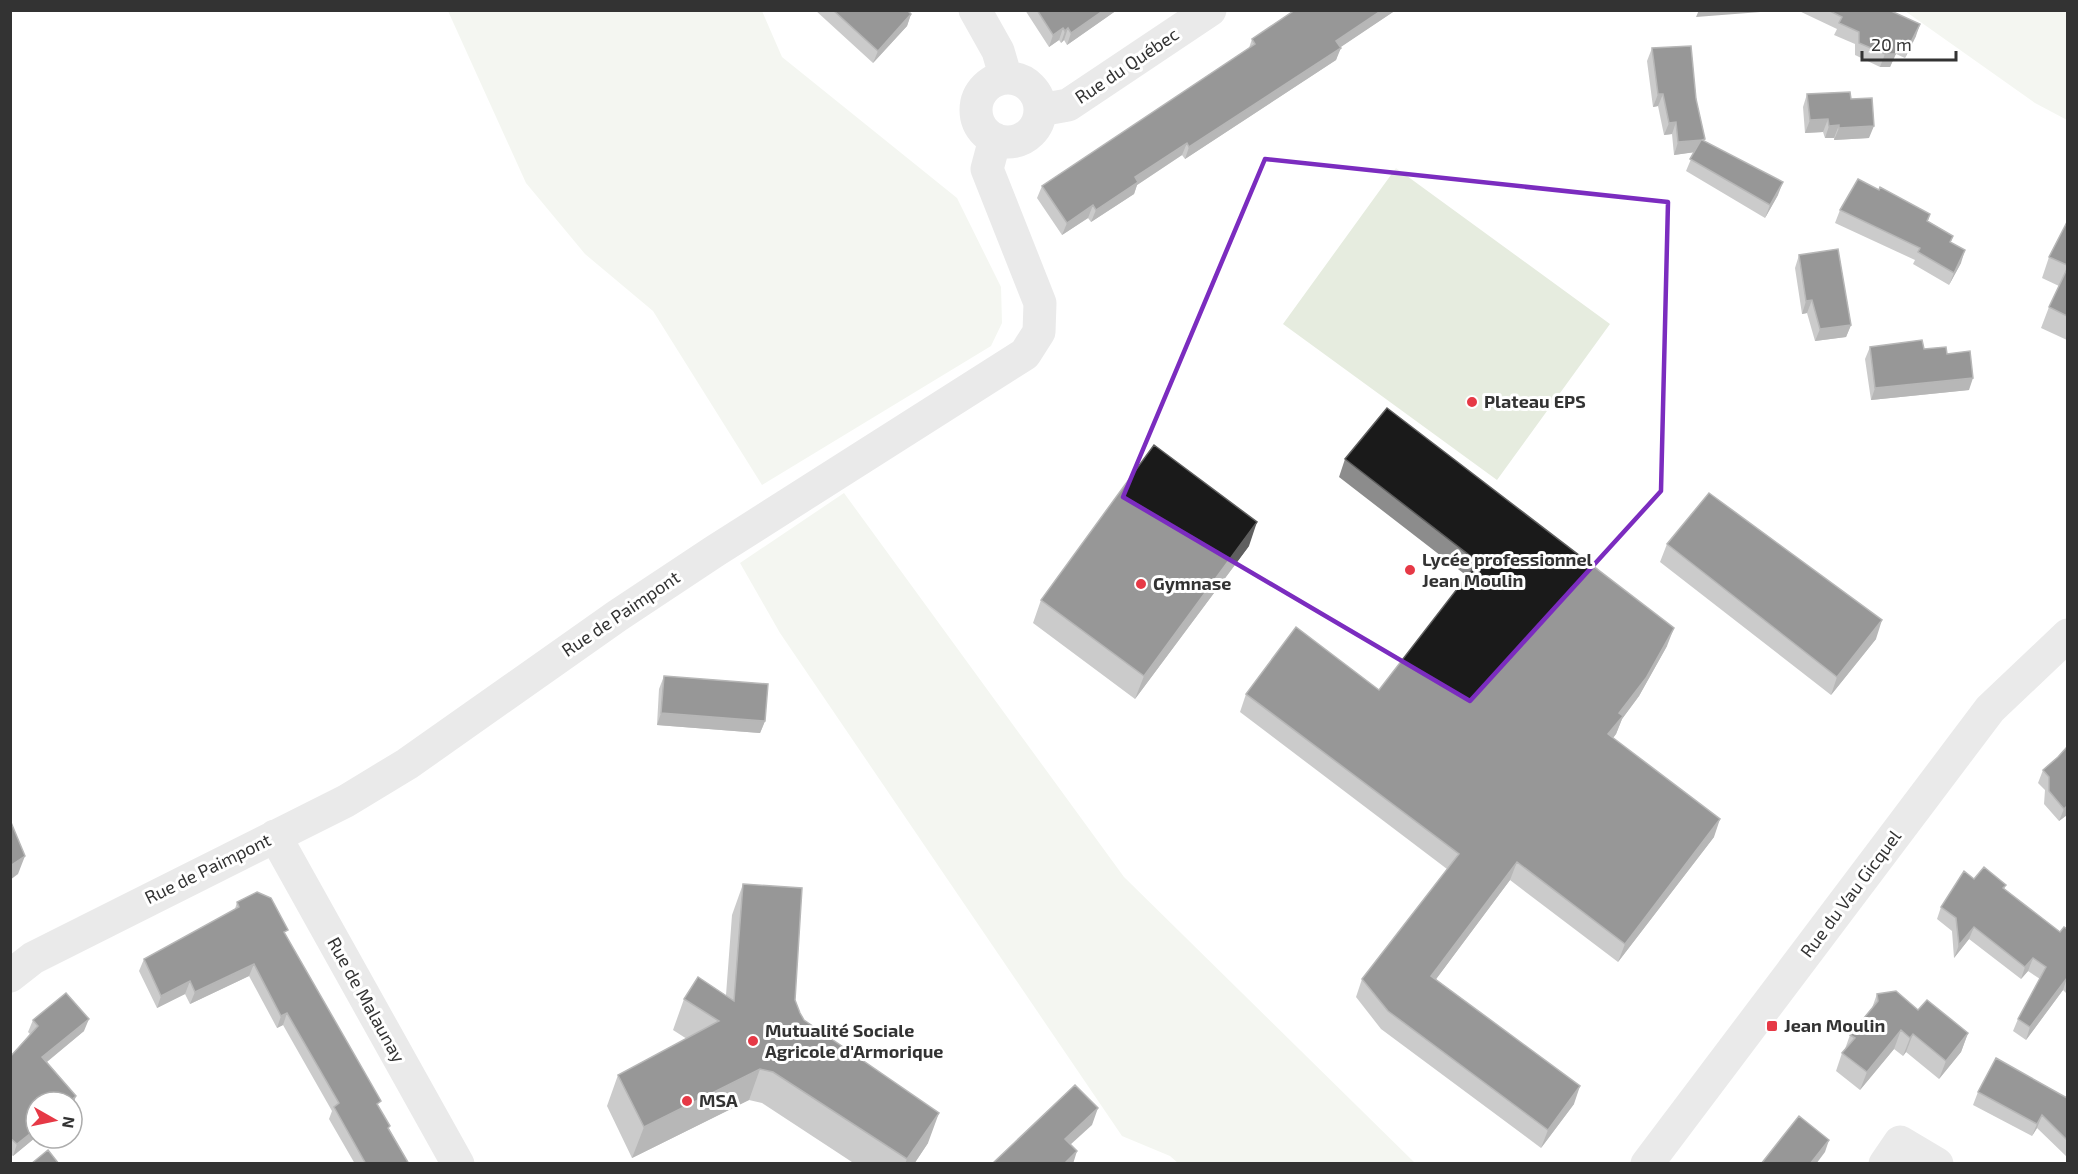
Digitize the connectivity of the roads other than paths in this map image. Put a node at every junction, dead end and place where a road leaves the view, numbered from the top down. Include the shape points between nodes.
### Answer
1 (975, 10) edge
2 (1210, 10) edge
3 (1006, 78) junction
4 (1040, 110) junction
5 (996, 139) junction
6 (2067, 635) edge
7 (275, 836) junction
8 (10, 976) edge
9 (458, 1164) edge
10 (1647, 1164) edge
11 (1885, 1164) edge
12 (1937, 1164) edge

1 - 3 street via 998,51
2 - 4 street, Rue du Québec via 1068,105
3 - 4 street via 1026,83
3 - 5 street via 987,86 976,104 980,125
4 - 5 street via 1034,129 1026,136 1006,142
5 - 7 street, Rue de Paimpont via 987,169 1040,303 1039,332 1025,354 707,556 407,764 346,801
6 - 10 street, Rue du Vau Gicquel via 1990,709
7 - 8 street, Rue de Paimpont via 33,958
7 - 9 street, Rue de Malaunay
11 - 12 street via 1900,1142

